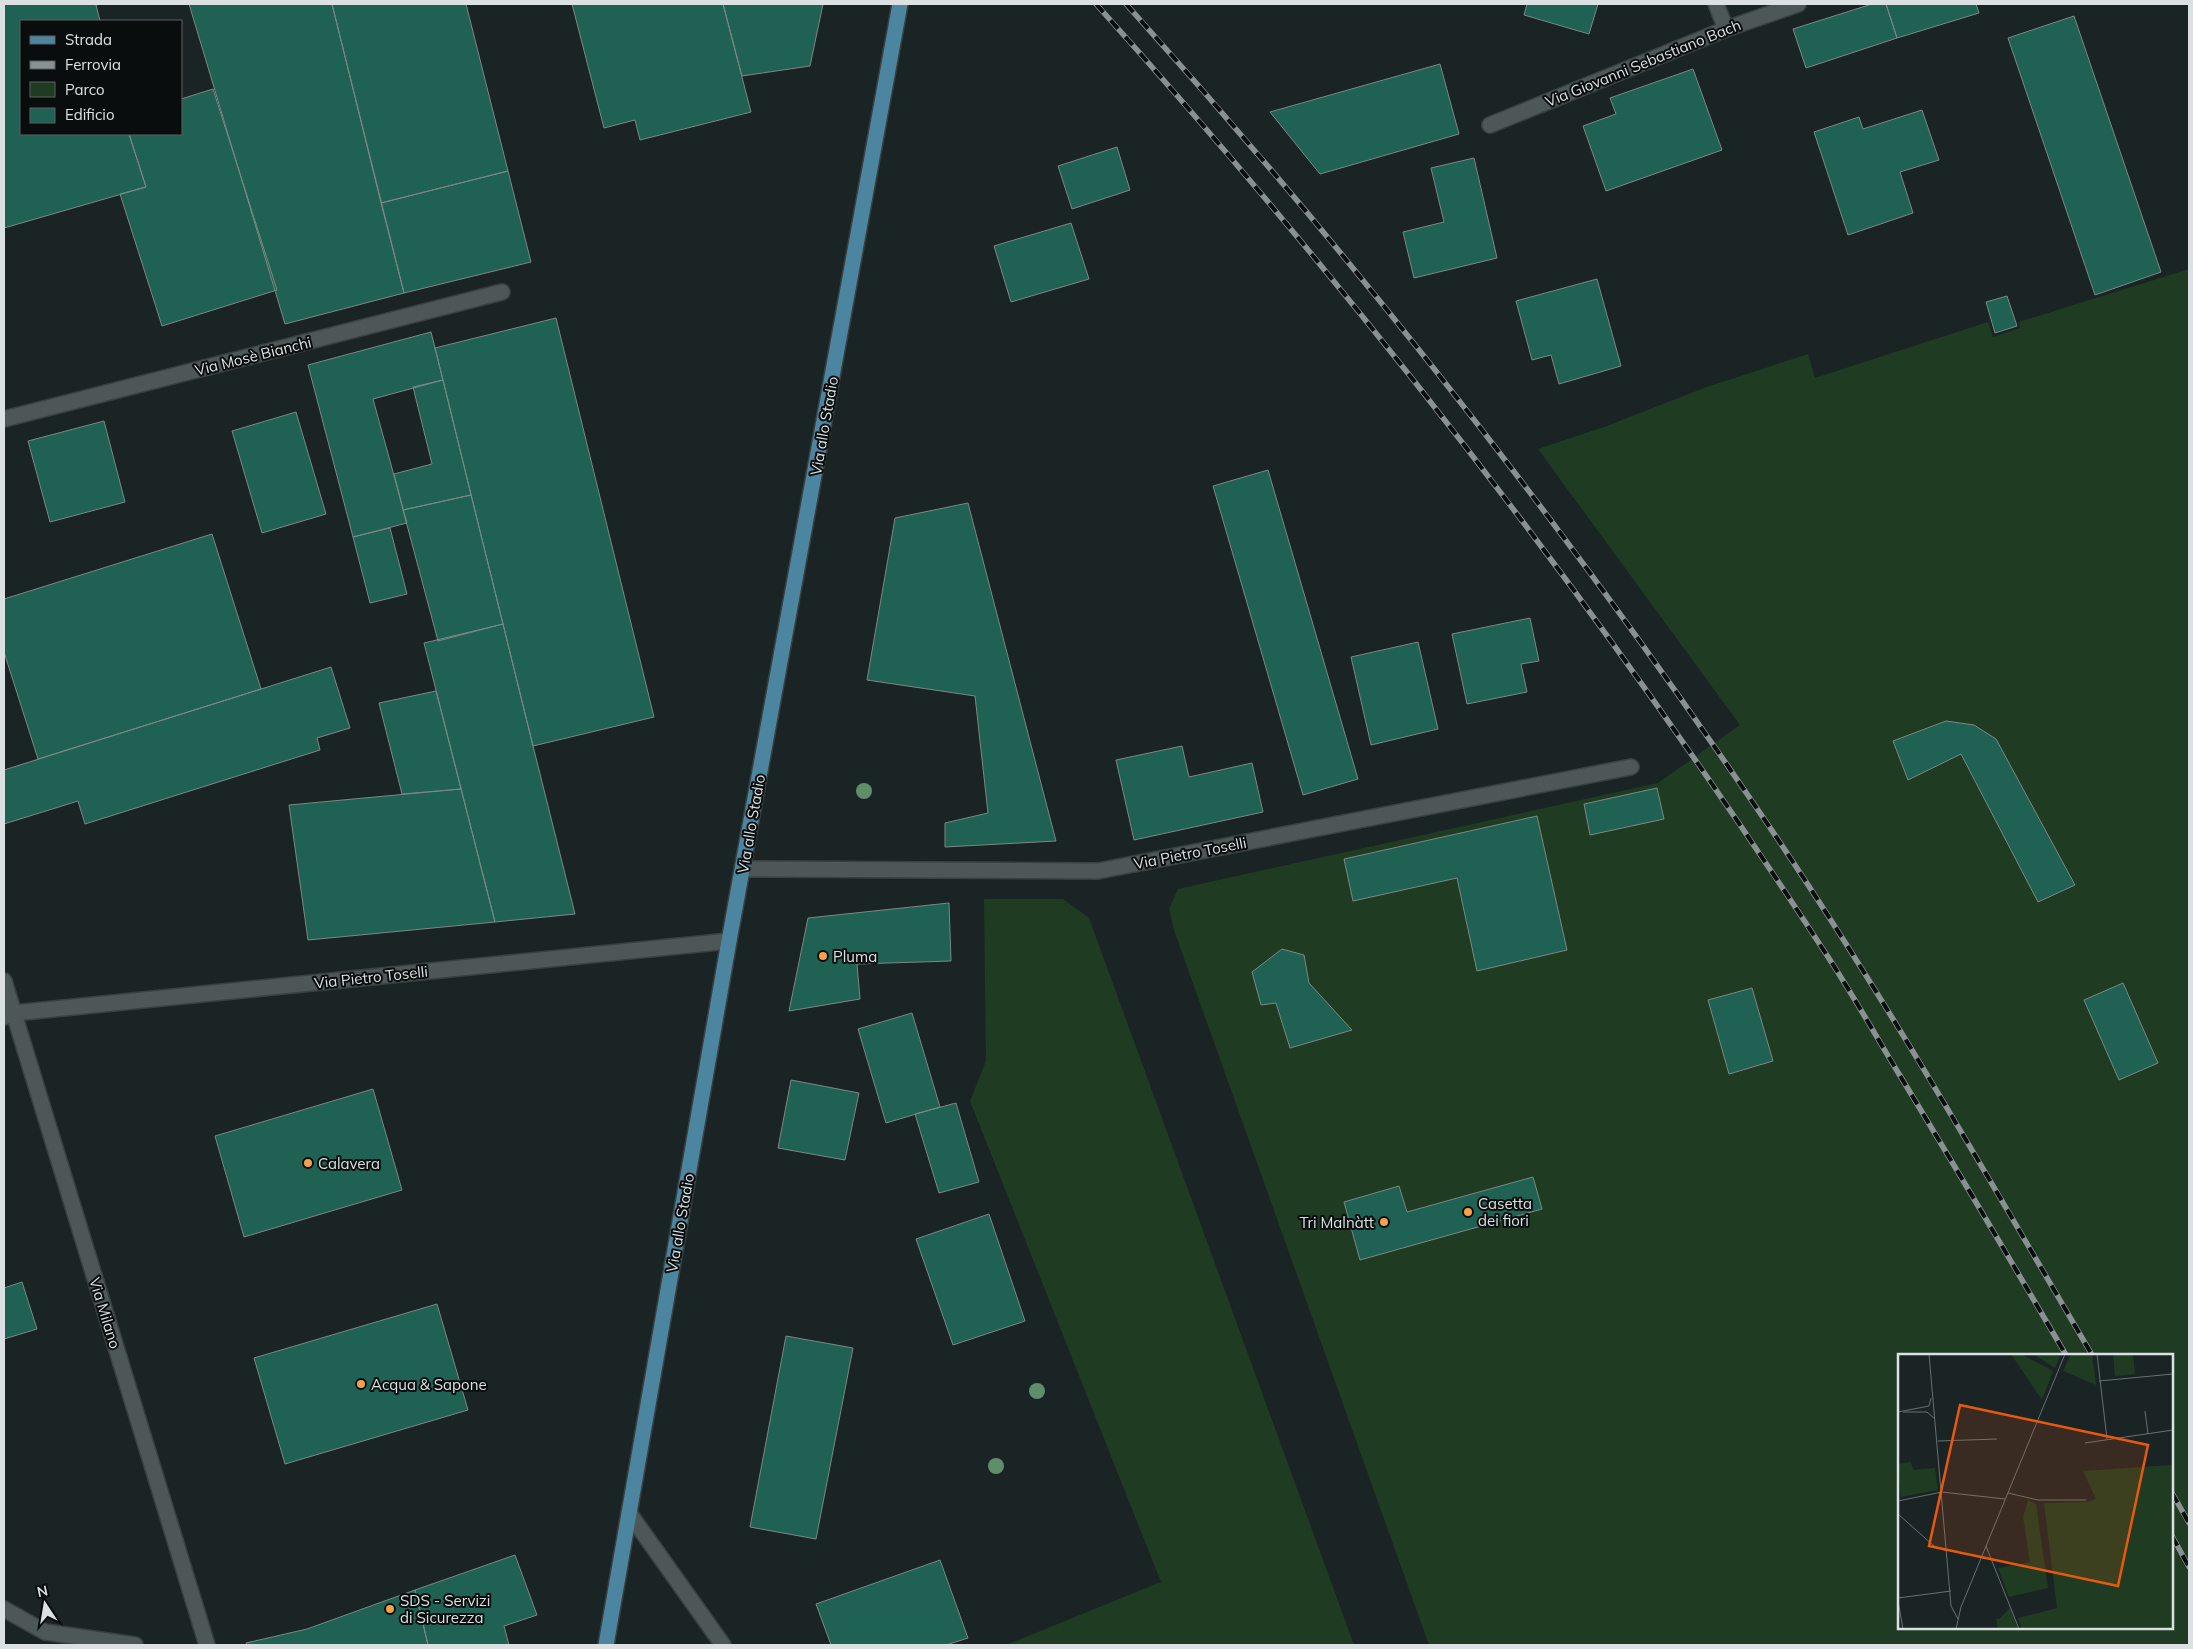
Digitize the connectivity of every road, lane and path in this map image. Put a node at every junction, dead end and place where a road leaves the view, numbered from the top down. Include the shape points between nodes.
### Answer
1 (900, 4) edge
2 (1716, 4) edge
3 (1798, 4) edge
4 (1726, 29) junction
5 (1490, 125) dead end
6 (502, 292) dead end
7 (4, 419) edge
8 (1631, 767) dead end
9 (744, 869) junction
10 (729, 941) junction
11 (4, 981) edge
12 (9, 1015) edge
13 (629, 1513) junction
14 (4, 1608) edge
15 (135, 1645) edge
16 (207, 1645) edge
17 (606, 1645) edge
18 (723, 1645) edge

1 - 9 main road, Via allo Stadio
2 - 4 street
3 - 4 street, Via Giovanni Sebastiano Bach
4 - 5 street, Via Giovanni Sebastiano Bach
6 - 7 street, Via Mosè Bianchi
8 - 9 street, Via Pietro Toselli via 1098,871
9 - 10 main road, Via allo Stadio
10 - 12 street, Via Pietro Toselli
10 - 13 main road, Via allo Stadio
11 - 12 street, Via Milano
12 - 16 street, Via Milano
13 - 17 main road, Via allo Stadio
13 - 18 street
14 - 15 street via 46,1632

